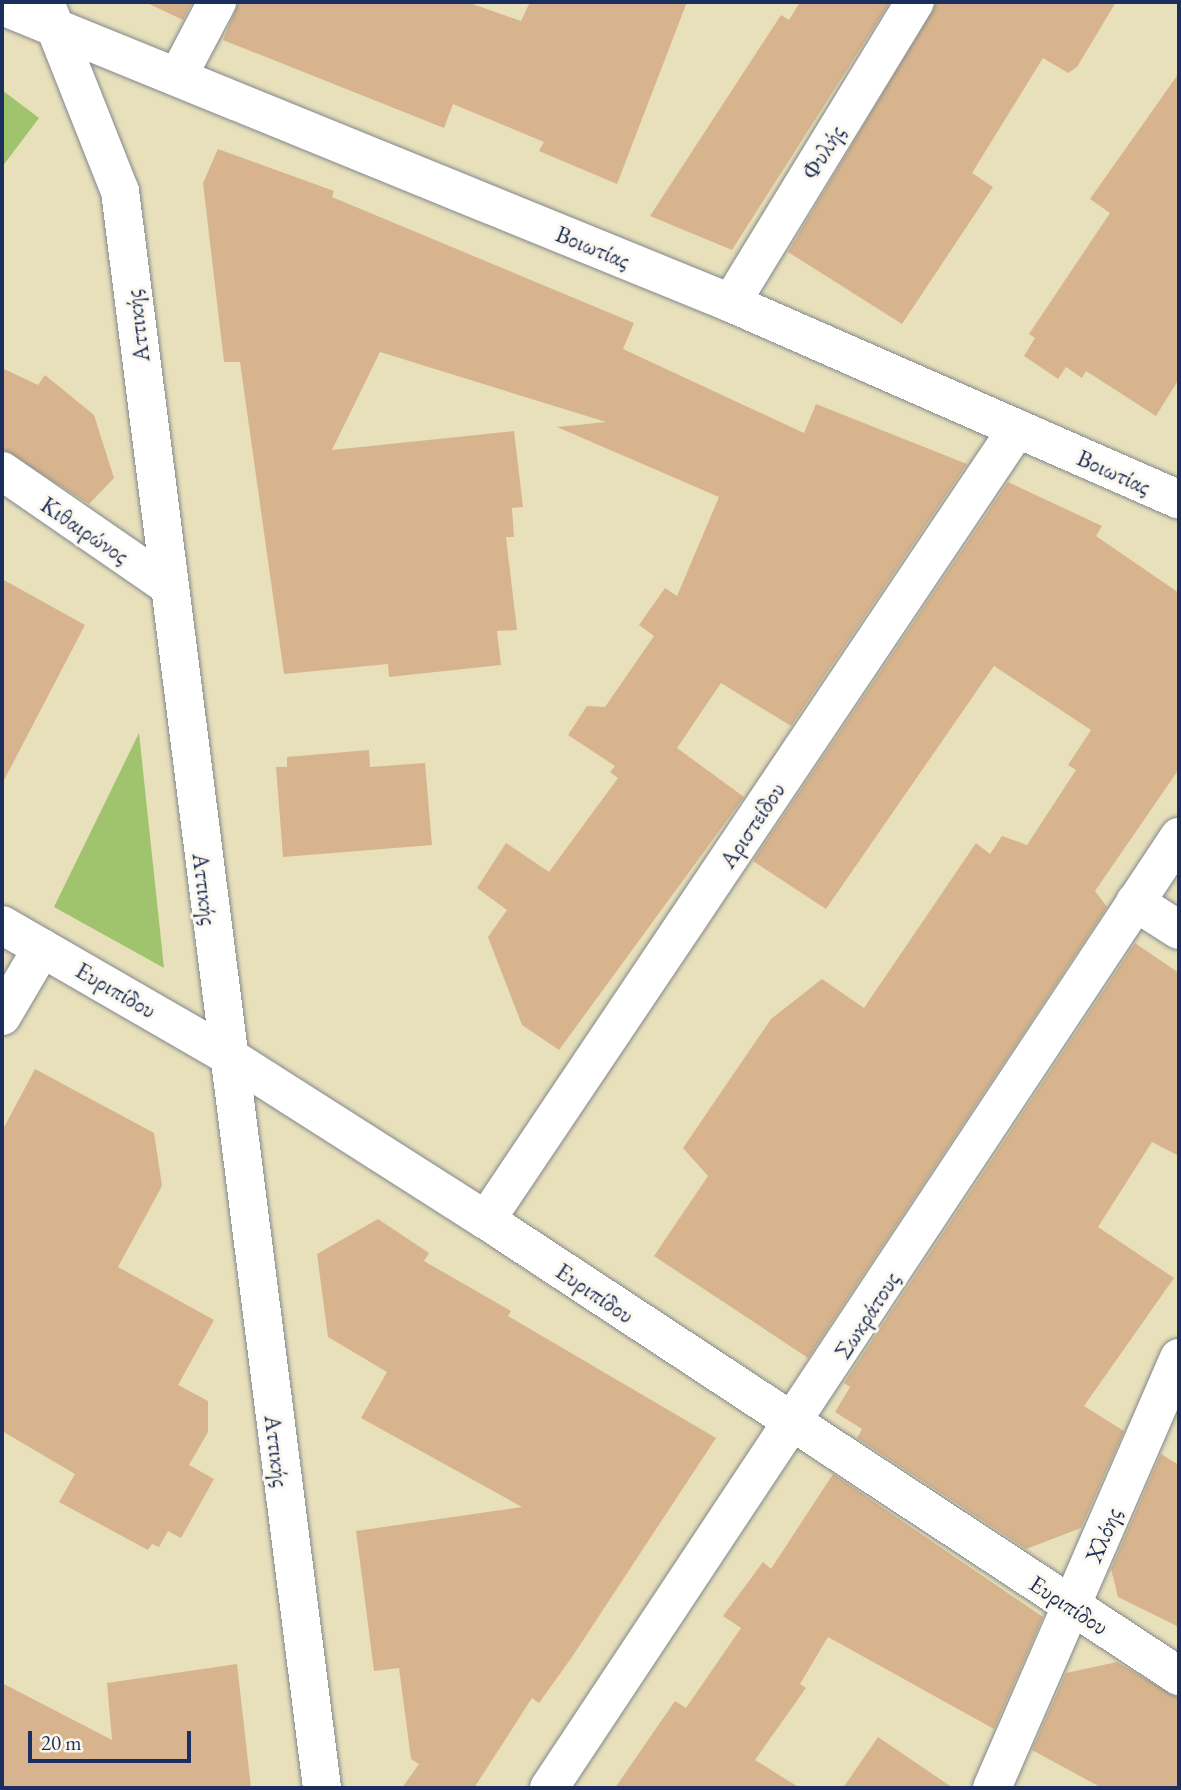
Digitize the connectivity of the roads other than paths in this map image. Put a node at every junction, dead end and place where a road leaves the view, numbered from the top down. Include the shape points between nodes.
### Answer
1 (217, 2) edge
2 (915, 2) edge
3 (2, 6) edge
4 (50, 15) edge
5 (178, 76) junction
6 (731, 303) junction
7 (1017, 429) junction
8 (2, 471) edge
9 (1179, 500) edge
10 (169, 586) junction
11 (1179, 837) edge
12 (1135, 902) junction
13 (2, 925) edge
14 (1179, 930) edge
15 (42, 948) junction
16 (2, 1016) edge
17 (225, 1054) junction
18 (486, 1220) junction
19 (1179, 1358) edge
20 (792, 1426) junction
21 (1072, 1608) junction
22 (1179, 1676) edge
23 (321, 1788) edge
24 (549, 1788) edge
25 (992, 1788) edge

1 - 5 street
2 - 6 street, Φυλής
3 - 4 street, Βοιωτίας
4 - 5 street, Βοιωτίας
4 - 10 street, Αττικής via 120,191
5 - 6 street, Βοιωτίας
6 - 7 street, Βοιωτίας
7 - 9 street, Βοιωτίας
7 - 18 street, Αριστείδου
8 - 10 street, Κιθαιρώνος
10 - 17 street, Αττικής
11 - 12 street, Σωκράτους
12 - 14 street
12 - 20 street, Σωκράτους
13 - 15 street, Ευριπίδου
15 - 16 street
15 - 17 street, Ευριπίδου
17 - 18 street, Ευριπίδου
17 - 23 street, Αττικής
18 - 20 street, Ευριπίδου
19 - 21 street, Χλόης
20 - 21 street, Ευριπίδου
20 - 24 street, Σωκράτους
21 - 22 street, Ευριπίδου
21 - 25 street, Χλόης

